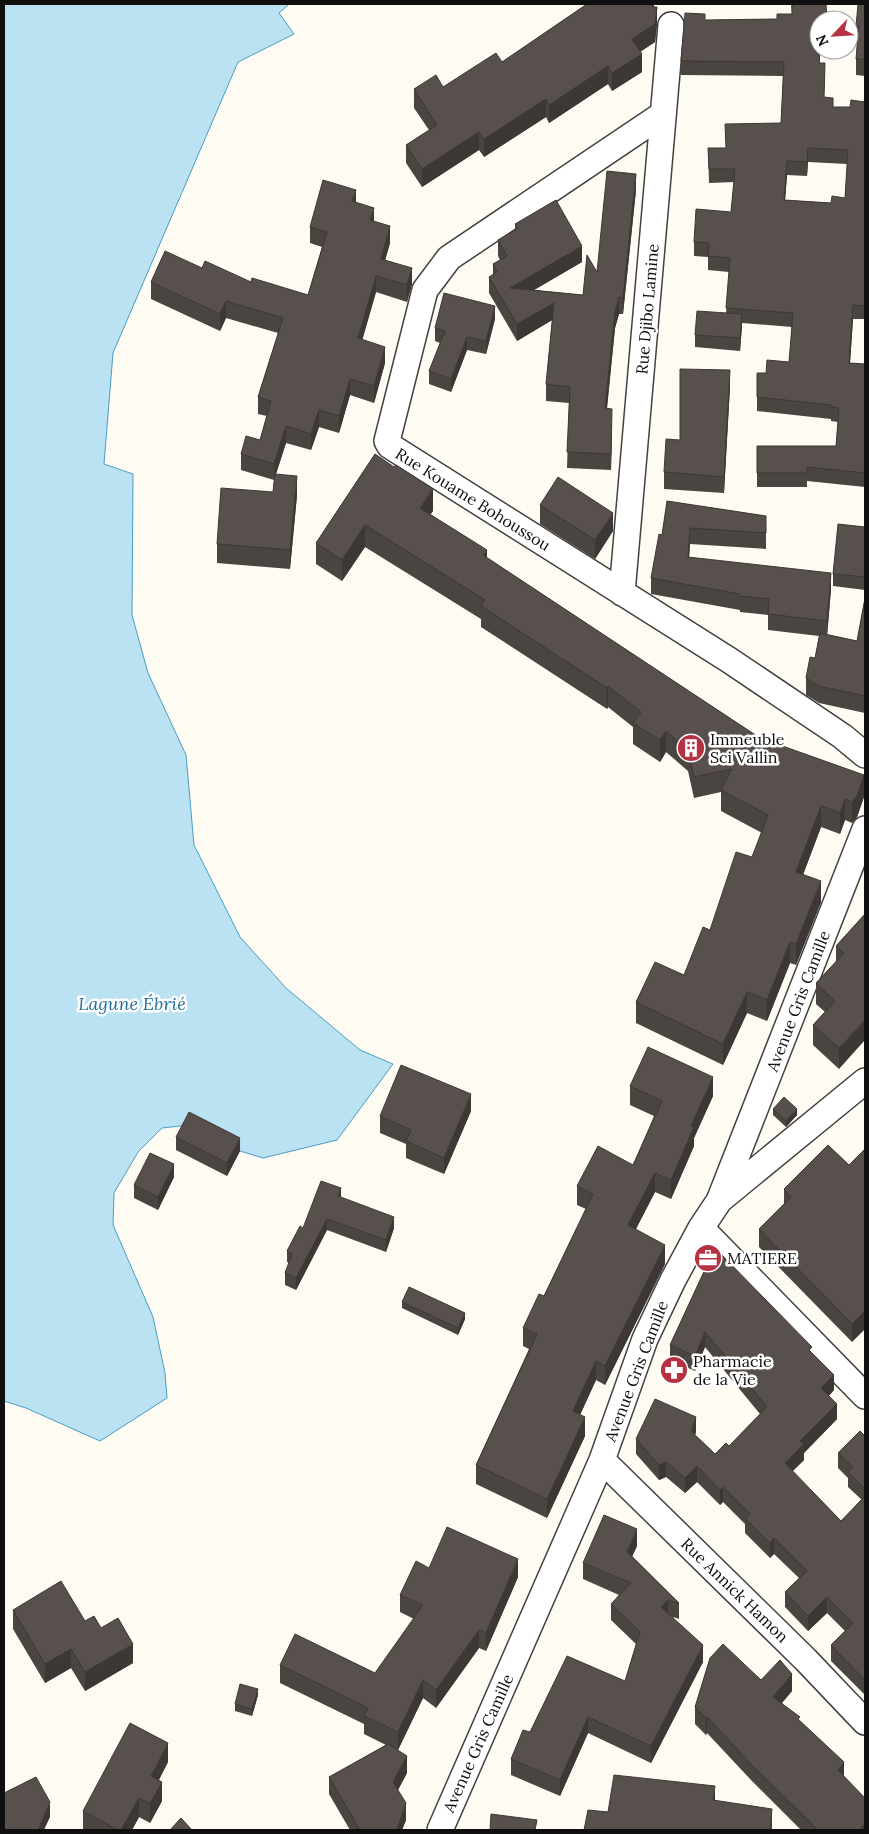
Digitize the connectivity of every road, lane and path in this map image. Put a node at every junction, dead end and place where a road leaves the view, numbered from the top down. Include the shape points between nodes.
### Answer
1 (671, 25) dead end
2 (663, 114) junction
3 (622, 593) junction
4 (865, 755) edge
5 (865, 829) edge
6 (865, 1081) edge
7 (719, 1201) junction
8 (701, 1228) junction
9 (865, 1396) edge
10 (602, 1460) junction
11 (865, 1722) edge
12 (440, 1830) edge

1 - 2 street, Rue Djibo Lamine
2 - 3 street, Rue Djibo Lamine
2 - 3 street, Rue Kouame Bohoussou via 449,258 425,290 387,441 390,446
3 - 4 street, Rue Kouame Bohoussou via 729,660
5 - 7 street, Avenue Gris Camille
6 - 7 street
7 - 8 street, Avenue Gris Camille
8 - 9 street
8 - 10 street, Avenue Gris Camille via 645,1339
10 - 11 street, Rue Annick Hamon
10 - 12 street, Avenue Gris Camille

